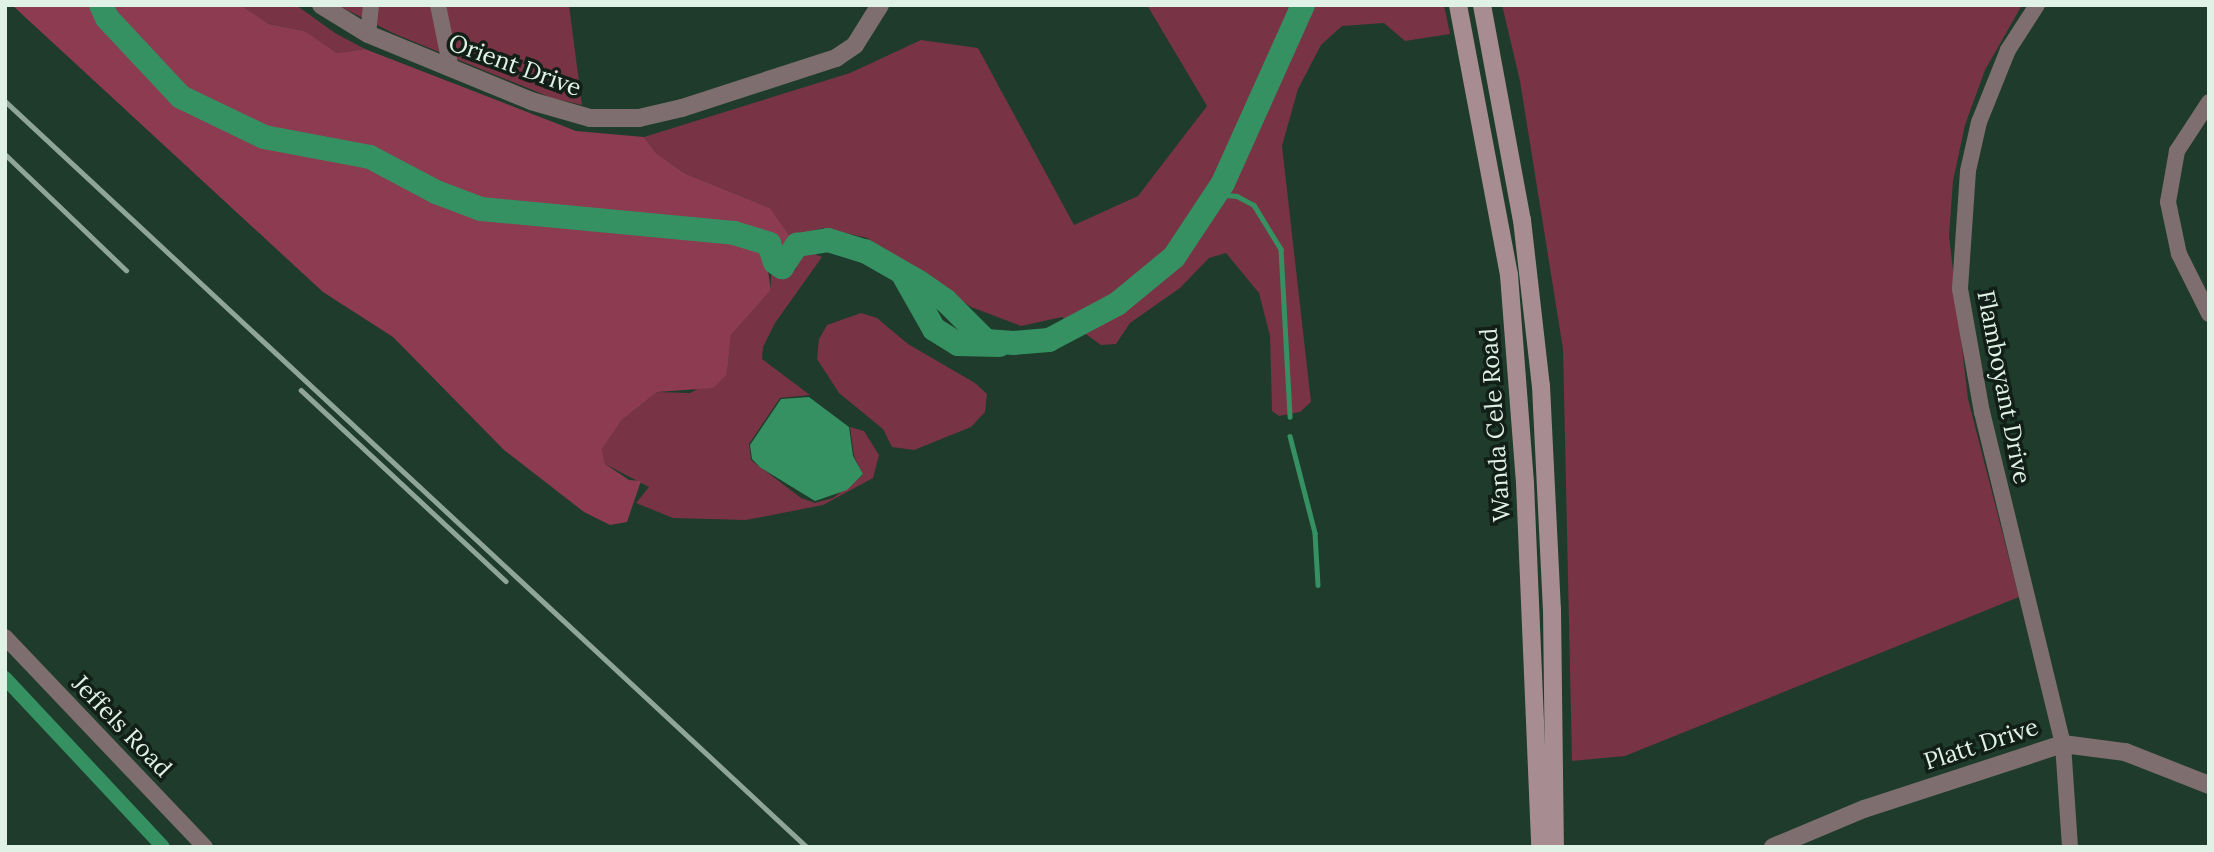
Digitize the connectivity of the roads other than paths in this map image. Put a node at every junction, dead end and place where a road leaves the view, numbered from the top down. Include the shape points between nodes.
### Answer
1 (321, 5) edge
2 (371, 5) edge
3 (438, 5) edge
4 (880, 5) edge
5 (1458, 5) edge
6 (1482, 5) edge
7 (2037, 5) edge
8 (368, 34) junction
9 (451, 69) junction
10 (2209, 102) edge
11 (2209, 314) edge
12 (5, 637) edge
13 (2063, 744) junction
14 (2209, 785) edge
15 (205, 847) edge
16 (1540, 847) edge
17 (1555, 847) edge
18 (1773, 847) edge
19 (2070, 847) edge

1 - 8 street, Orient Drive
2 - 8 street
3 - 9 street
4 - 9 street, Orient Drive via 855,45 836,58 639,118 590,118
5 - 16 main road, Wanda Cele Road via 1510,287 1525,483
6 - 17 main road, Wanda Cele Road via 1522,220 1541,386 1552,609
7 - 13 street, Flamboyant Drive via 2008,50 1979,122 1968,171 1960,289 1982,412
8 - 9 street, Orient Drive
10 - 11 street via 2178,151 2168,202 2179,254
12 - 15 street, Jeffels Road
13 - 14 street, Platt Drive via 2125,752
13 - 18 street, Platt Drive via 1876,805
13 - 19 street, Flamboyant Drive

